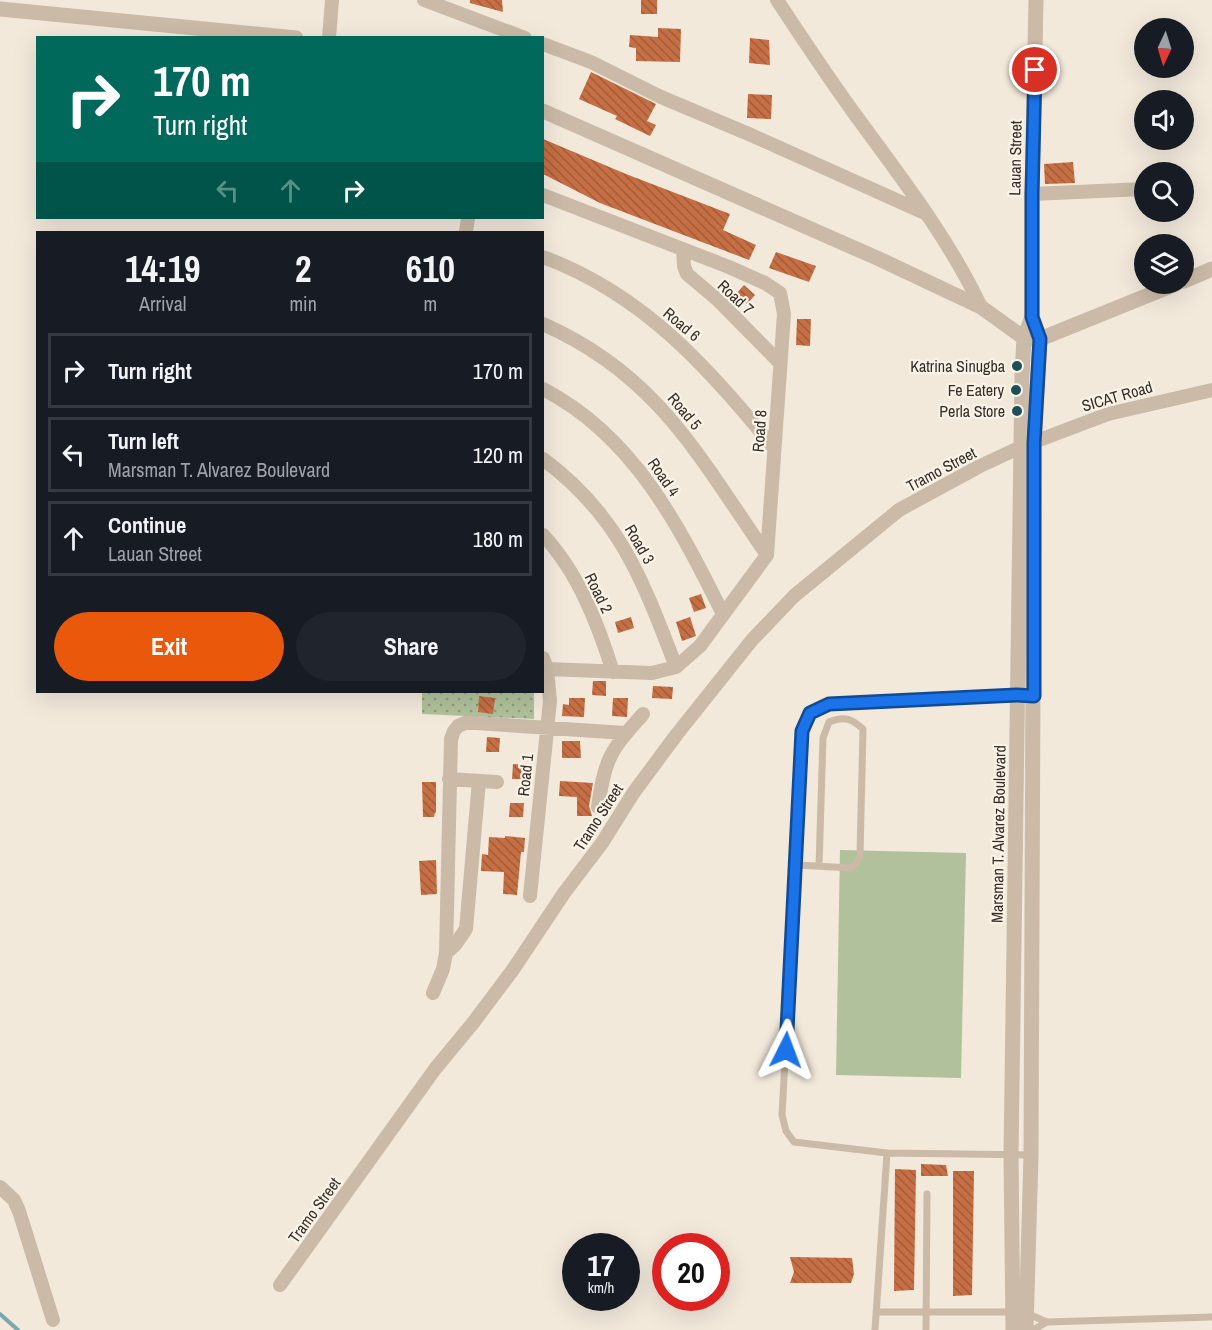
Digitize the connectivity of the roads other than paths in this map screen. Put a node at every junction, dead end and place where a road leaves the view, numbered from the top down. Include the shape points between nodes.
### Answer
1 (332, 0) edge
2 (424, 0) edge
3 (777, 0) edge
4 (1036, 0) edge
5 (0, 9) edge
6 (276, 36) edge
7 (329, 36) edge
8 (520, 36) edge
9 (544, 44) edge
10 (544, 111) edge
11 (1134, 189) edge
12 (1032, 194) junction
13 (544, 195) edge
14 (925, 213) junction
15 (683, 249) junction
16 (544, 258) edge
17 (1212, 269) edge
18 (1194, 276) edge
19 (1150, 294) edge
20 (981, 308) junction
21 (544, 324) edge
22 (1032, 339) junction
23 (780, 363) junction
24 (544, 390) edge
25 (1212, 390) edge
26 (1027, 445) junction
27 (774, 448) junction
28 (544, 460) edge
29 (544, 536) edge
30 (767, 555) junction
31 (723, 614) junction
32 (545, 663) edge
33 (676, 667) junction
34 (613, 672) junction
35 (1017, 695) junction
36 (1034, 696) junction
37 (643, 714) dead end
38 (547, 727) junction
39 (625, 734) junction
40 (449, 779) junction
41 (479, 781) junction
42 (497, 782) dead end
43 (598, 807) dead end
44 (797, 865) junction
45 (819, 866) junction
46 (530, 896) dead end
47 (446, 953) junction
48 (433, 993) dead end
49 (887, 1153) junction
50 (1011, 1155) junction
51 (1031, 1155) junction
52 (0, 1187) edge
53 (927, 1194) dead end
54 (280, 1286) dead end
55 (876, 1312) junction
56 (926, 1312) junction
57 (1019, 1313) junction
58 (1212, 1317) edge
59 (53, 1320) dead end
60 (1047, 1322) junction
61 (875, 1330) edge
62 (926, 1330) edge
63 (1013, 1330) edge
64 (1026, 1330) edge
65 (1033, 1330) edge

1 - 7 street
2 - 8 street
3 - 14 street
4 - 12 street, Lauan Street
5 - 6 street
9 - 14 street
10 - 20 street via 741,196
11 - 12 street
12 - 22 street, Lauan Street
13 - 15 street, Road 8
14 - 20 street via 961,268
15 - 23 street, Road 7 via 687,274
15 - 23 street, Road 8 via 780,293 784,314
16 - 27 street, Road 6 via 619,295 674,336
17 - 18 street
19 - 22 street
20 - 22 street
21 - 30 street, Road 5 via 597,352 652,398 680,428
22 - 26 street, Marsman T. Alvarez Boulevard via 1022,375
23 - 27 street, Road 8
24 - 31 street, Road 4 via 596,423 636,466 677,526
25 - 26 street, SICAT Road via 1108,414
26 - 35 street, Marsman T. Alvarez Boulevard
26 - 36 street, Marsman T. Alvarez Boulevard
26 - 54 street, Tramo Street via 899,510 811,581 752,640 634,792 512,971 435,1069
27 - 30 street, Road 8
28 - 33 street, Road 3 via 581,490 612,528 644,586
29 - 34 street, Road 2 via 570,572 603,640
30 - 31 street
31 - 33 street via 700,646
32 - 34 street
32 - 38 street, Road 1 via 550,701
33 - 34 street via 652,673
35 - 36 lane
35 - 44 lane via 829,704 810,713 802,731
35 - 50 street, Marsman T. Alvarez Boulevard
36 - 51 street, Marsman T. Alvarez Boulevard
37 - 39 street
38 - 39 street
38 - 40 street via 476,723 458,726 451,739
38 - 46 street, Road 1
39 - 43 street via 608,758
40 - 41 street
40 - 47 street
41 - 42 street
41 - 47 street via 466,929
44 - 45 lane
44 - 49 lane via 782,1115 786,1131 794,1142
45 - 45 lane via 851,868 860,855 863,729 852,719 839,717 829,722 823,738
47 - 48 street
49 - 50 lane
49 - 55 lane
50 - 51 lane
50 - 57 street, Marsman T. Alvarez Boulevard
51 - 57 street, Marsman T. Alvarez Boulevard
52 - 59 street via 19,1211
53 - 56 lane
55 - 56 lane
55 - 61 lane
56 - 57 lane
56 - 62 lane
57 - 60 lane
57 - 63 street, Marsman T. Alvarez Boulevard
57 - 64 street, Marsman T. Alvarez Boulevard
58 - 60 lane
60 - 65 lane

